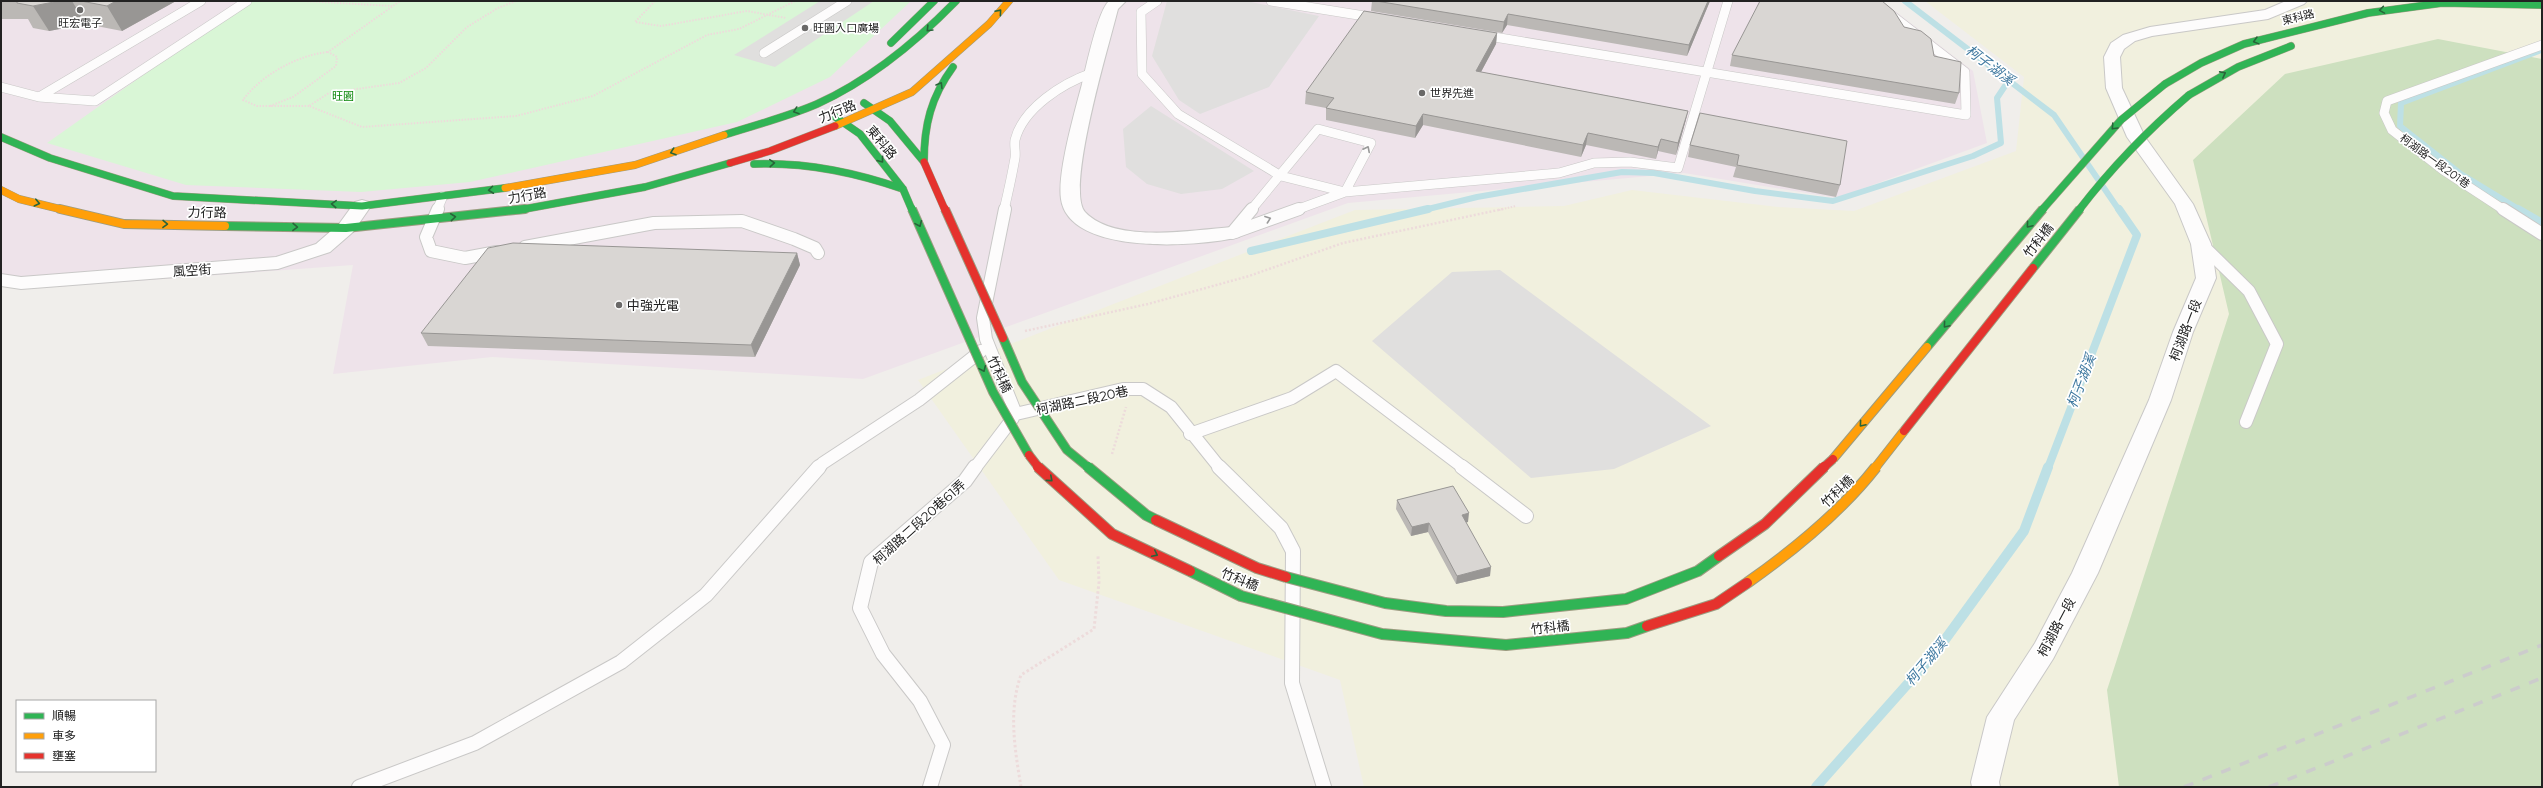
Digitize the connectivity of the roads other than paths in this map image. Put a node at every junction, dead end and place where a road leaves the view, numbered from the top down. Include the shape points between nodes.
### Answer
1 (201, 1) edge
2 (247, 1) edge
3 (847, 1) edge
4 (934, 1) edge
5 (956, 1) edge
6 (1009, 1) edge
7 (1118, 1) edge
8 (1157, 1) edge
9 (1272, 1) edge
10 (1728, 1) edge
11 (1873, 1) edge
12 (2299, 1) edge
13 (2542, 5) edge
14 (2492, 14) dead end
15 (2542, 14) edge
16 (1388, 20) edge
17 (989, 24) junction
18 (1474, 34) edge
19 (2302, 43) dead end
20 (2541, 46) edge
21 (884, 49) dead end
22 (764, 53) dead end
23 (861, 68) dead end
24 (1707, 72) junction
25 (1092, 73) junction
26 (2165, 84) joint
27 (1, 87) edge
28 (851, 94) junction
29 (2190, 95) joint
30 (39, 97) junction
31 (817, 104) junction
32 (875, 110) junction
33 (844, 123) junction
34 (1, 137) edge
35 (924, 162) junction
36 (692, 175) junction
37 (1281, 176) junction
38 (903, 189) junction
39 (1, 190) edge
40 (1345, 192) junction
41 (443, 196) junction
42 (362, 206) junction
43 (434, 219) junction
44 (346, 228) junction
45 (1232, 233) junction
46 (2542, 234) edge
47 (2201, 244) junction
48 (818, 253) dead end
49 (1, 280) edge
50 (988, 345) junction
51 (1016, 414) junction
52 (2246, 422) dead end
53 (1190, 434) junction
54 (1526, 516) dead end
55 (359, 787) edge
56 (930, 787) edge
57 (1324, 787) edge
58 (1986, 787) edge

1 - 30 lane
2 - 30 lane via 95,101
3 - 22 lane
4 - 21 street
5 -> 28 street, 力行路 via 926,33
17 -> 6 street, 力行路
7 - 25 street via 1111,7
8 - 37 lane via 1141,12 1142,74 1178,114
9 - 16 lane
10 - 24 lane
11 - 24 lane via 1966,72 1966,115
12 - 47 street, 柯湖路一段 via 2268,14 2129,38 2117,46 2112,57 2114,88 2136,137 2184,204
13 -> 26 street, 東科路 via 2417,5 2368,13 2244,44 2201,63
14 - 15 street
17 - 32 street, 力行路 via 912,92
35 -> 17 street via 925,110 941,82
18 - 24 lane
29 -> 19 street, 東科路 via 2222,75 2265,54
20 - 46 lane, 柯湖路一段201巷 via 2393,98 2387,101 2384,114 2392,130 2443,170
23 - 28 street, 力行路 via 856,73
24 - 40 lane via 1678,168 1630,162 1594,163 1559,173
25 - 45 street via 1069,182 1070,201 1074,210 1083,220 1099,229 1144,239
25 - 50 lane via 1080,76 1059,89 1026,120 1015,139 1015,156 983,318
26 -> 35 street, 竹科橋, bridge via 2121,120 2082,162 1823,471 1765,524 1698,571 1626,599 1503,612 1446,611 1385,603 1322,588 1257,568 1146,515 1067,450 1022,382
27 - 30 lane
28 - 31 street, 力行路
28 - 32 street, 東科路
38 -> 29 street, 竹科橋, bridge via 993,392 1034,464 1112,534 1249,598 1382,634 1506,645 1627,633 1716,604 1789,553 1858,490 2107,174 2150,129
31 - 33 street, 東科路
31 -> 41 street, 力行路 via 635,165 508,188
32 - 33 street, 力行路
32 - 35 street, 東科路 via 890,121
33 - 36 street, 力行路 via 770,151
33 -> 38 street, 東科路 via 860,134
42 -> 34 street, 力行路 via 173,196 50,158
36 -> 38 street via 740,166 808,162 846,170
43 -> 36 street, 力行路 via 501,212 645,187
37 - 40 lane
40 -> 37 lane via 1371,143 1318,129
37 - 45 lane
39 -> 44 street, 力行路 via 20,199 124,224
45 -> 40 lane
41 - 42 street, 力行路
41 - 43 lane
42 - 44 street, 風空街
43 - 44 street, 力行路
43 - 48 lane via 426,237 431,251 465,258 654,223 742,221 794,239 815,248
44 - 49 street, 風空街 via 323,248 278,263 21,283
47 - 52 lane via 2249,291 2277,344
47 - 58 street, 柯湖路一段 via 2206,278 2183,332 2160,400 2085,573 2044,651 2001,717 1985,782
50 - 51 lane
50 - 55 lane via 919,400 823,463 706,595 621,662 475,743
51 - 53 lane, 柯湖路二段20巷 via 1123,389 1143,389 1171,407
51 - 56 lane, 柯湖路二段20巷61弄 via 965,482 871,562 860,608 883,654 920,701 943,745
53 - 54 lane via 1292,398 1336,371
53 - 57 lane, 柯湖路二段20巷 via 1215,464 1282,528 1293,551 1292,683

